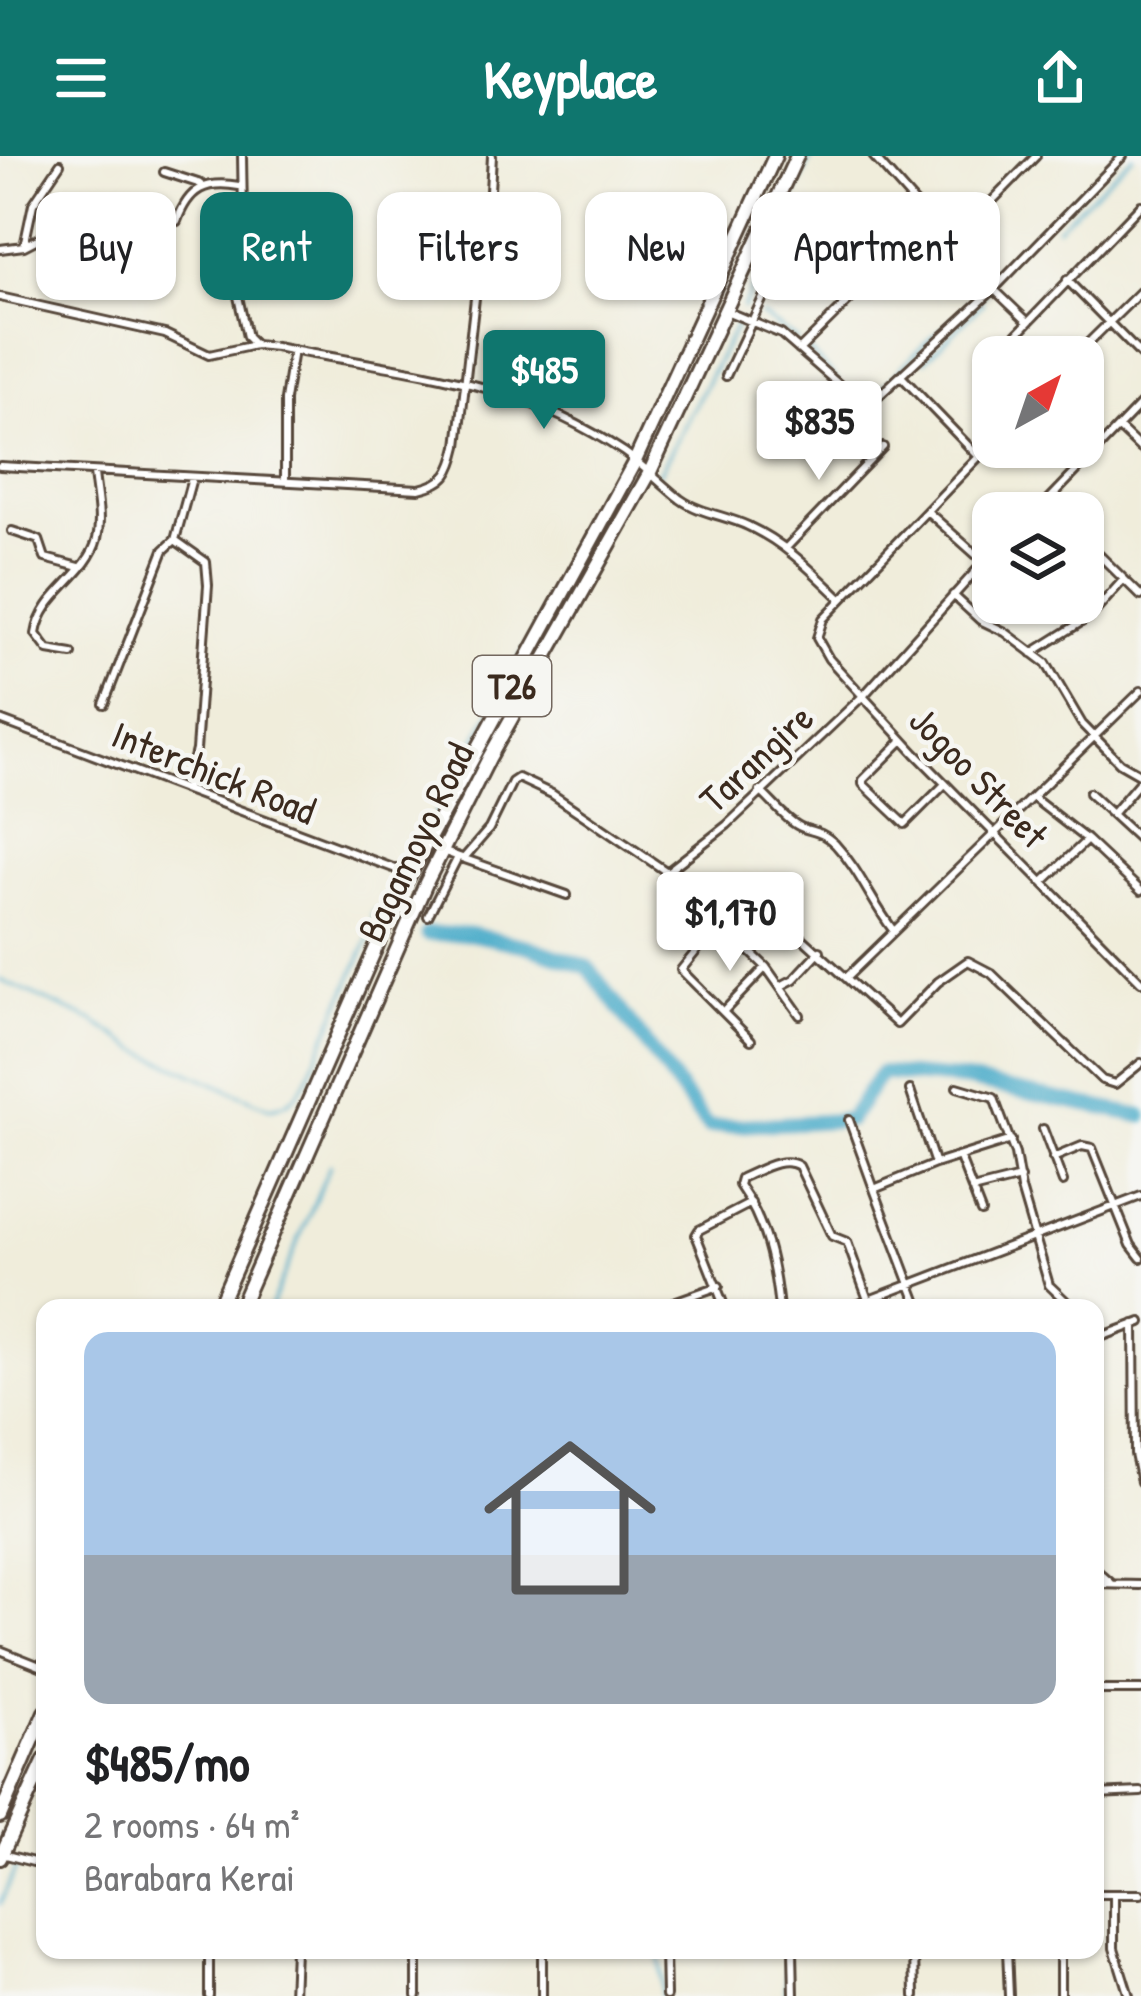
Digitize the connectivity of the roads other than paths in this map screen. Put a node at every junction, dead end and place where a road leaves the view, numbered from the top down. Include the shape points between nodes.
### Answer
1 (242, 156) edge
2 (492, 156) edge
3 (775, 156) edge
4 (797, 156) edge
5 (873, 156) edge
6 (1124, 156) edge
7 (1032, 158) edge
8 (60, 164) dead end
9 (164, 172) dead end
10 (202, 184) junction
11 (239, 186) junction
12 (779, 192) edge
13 (907, 192) edge
14 (1000, 192) edge
15 (1141, 205) edge
16 (25, 246) junction
17 (0, 249) edge
18 (751, 254) edge
19 (1067, 280) junction
20 (1000, 283) edge
21 (1141, 291) edge
22 (1000, 295) edge
23 (0, 297) edge
24 (760, 300) edge
25 (850, 300) edge
26 (982, 300) edge
27 (726, 311) junction
28 (751, 319) junction
29 (1027, 321) junction
30 (1107, 322) junction
31 (1014, 336) edge
32 (1093, 336) edge
33 (255, 345) junction
34 (293, 350) junction
35 (799, 350) junction
36 (1141, 355) edge
37 (726, 376) dead end
38 (901, 376) junction
39 (464, 380) junction
40 (1141, 404) edge
41 (1120, 429) junction
42 (883, 448) dead end
43 (1141, 449) edge
44 (972, 450) edge
45 (635, 460) junction
46 (972, 465) edge
47 (0, 466) edge
48 (94, 473) junction
49 (649, 474) junction
50 (192, 478) junction
51 (285, 480) junction
52 (1057, 492) edge
53 (928, 512) junction
54 (12, 531) dead end
55 (175, 540) junction
56 (786, 548) junction
57 (972, 551) edge
58 (1104, 559) edge
59 (79, 567) junction
60 (972, 573) edge
61 (1124, 579) junction
62 (953, 595) junction
63 (1141, 596) edge
64 (842, 598) junction
65 (1032, 653) junction
66 (72, 654) dead end
67 (1141, 691) edge
68 (865, 694) junction
69 (104, 704) dead end
70 (0, 720) edge
71 (1093, 737) junction
72 (903, 740) junction
73 (1141, 778) edge
74 (945, 784) junction
75 (186, 789) junction
76 (760, 790) junction
77 (1089, 793) dead end
78 (1032, 796) junction
79 (1113, 813) junction
80 (994, 833) junction
81 (1087, 840) junction
82 (1141, 841) edge
83 (442, 851) junction
84 (461, 858) junction
85 (667, 872) junction
86 (409, 874) junction
87 (1043, 882) junction
88 (1141, 891) edge
89 (567, 895) dead end
90 (428, 916) dead end
91 (719, 923) junction
92 (790, 927) dead end
93 (894, 931) junction
94 (820, 951) junction
95 (766, 967) junction
96 (848, 976) junction
97 (1139, 976) edge
98 (781, 986) junction
99 (723, 1012) junction
100 (800, 1015) dead end
101 (752, 1040) dead end
102 (1141, 1064) edge
103 (957, 1087) dead end
104 (910, 1090) dead end
105 (849, 1120) dead end
106 (1043, 1129) dead end
107 (1011, 1140) junction
108 (960, 1158) junction
109 (1053, 1158) junction
110 (935, 1164) junction
111 (1020, 1178) junction
112 (1063, 1182) dead end
113 (874, 1190) junction
114 (972, 1190) junction
115 (1141, 1196) edge
116 (751, 1203) junction
117 (1116, 1206) junction
118 (981, 1212) dead end
119 (1034, 1237) junction
120 (1141, 1258) edge
121 (910, 1283) junction
122 (719, 1286) junction
123 (222, 1299) edge
124 (244, 1299) edge
125 (682, 1299) edge
126 (722, 1299) edge
127 (778, 1299) edge
128 (868, 1299) edge
129 (880, 1299) edge
130 (916, 1299) edge
131 (1062, 1299) edge
132 (1138, 1323) edge
133 (1104, 1336) edge
134 (1139, 1426) edge
135 (1140, 1481) edge
136 (1104, 1577) edge
137 (1104, 1584) edge
138 (1114, 1585) junction
139 (1141, 1585) edge
140 (0, 1650) edge
141 (36, 1664) edge
142 (1104, 1690) edge
143 (1141, 1690) edge
144 (36, 1733) edge
145 (1141, 1792) edge
146 (36, 1793) edge
147 (1104, 1794) edge
148 (0, 1816) edge
149 (1, 1856) edge
150 (36, 1863) edge
151 (1104, 1894) edge
152 (1114, 1894) junction
153 (1141, 1894) edge
154 (209, 1959) edge
155 (295, 1959) edge
156 (417, 1959) edge
157 (542, 1959) edge
158 (665, 1959) edge
159 (793, 1959) edge
160 (914, 1959) edge
161 (1007, 1959) edge
162 (1060, 1959) edge
163 (209, 1996) edge
164 (293, 1996) edge
165 (417, 1996) edge
166 (542, 1996) edge
167 (666, 1996) edge
168 (794, 1996) edge
169 (915, 1996) edge
170 (1009, 1996) edge
171 (1060, 1996) edge
172 (1129, 1996) edge

1 - 11 street
2 - 39 street
3 - 45 highway, Bagamoyo Road / T26
4 - 12 highway, Bagamoyo Road / T26
5 - 13 street
6 - 20 street
7 - 14 street
8 - 16 street via 33,204
9 - 10 street
10 - 11 street
10 - 16 street via 177,220 157,217 146,244 110,232 93,238 56,230
11 - 33 street via 233,274
15 - 19 street
16 - 17 street
18 - 27 highway, Bagamoyo Road / T26
19 - 29 street
19 - 30 street
21 - 30 street
22 - 29 street
23 - 33 street via 165,334 209,355
24 - 28 street
25 - 35 street
26 - 38 street
27 - 28 street
27 - 49 highway, Bagamoyo Road / T26
28 - 35 street
28 - 37 street
29 - 31 street
30 - 32 street
30 - 36 street
33 - 34 street
34 - 39 street
34 - 51 street
35 - 38 street via 865,405
38 - 44 street
39 - 45 street via 536,404
39 - 51 street via 453,468 441,483 418,489
40 - 41 street
41 - 43 street
41 - 52 street
42 - 56 street
45 - 49 street
45 - 86 highway, Bagamoyo Road / T26
46 - 53 street
47 - 48 street
48 - 50 street
48 - 59 street via 97,538
49 - 56 street via 682,501
49 - 83 highway, Bagamoyo Road / T26
50 - 51 street
50 - 55 street
53 - 57 street
53 - 64 street
54 - 59 street via 38,540 45,558
55 - 69 street via 164,550
55 - 75 street via 208,566 196,750
56 - 64 street
58 - 61 street
59 - 66 street via 48,602 36,634 48,650
60 - 62 street, Tarangire
61 - 63 street
61 - 65 street via 1091,616
62 - 65 street
62 - 68 street, Tarangire
64 - 68 street, Jogoo Street via 817,638
65 - 71 street via 1052,670
67 - 71 street
68 - 72 street, Jogoo Street
68 - 76 street, Tarangire
70 - 75 street, Interchick Road
71 - 73 street
71 - 78 street
72 - 74 street, Jogoo Street
72 - 74 street via 863,784 905,824
73 - 79 street
74 - 80 street, Jogoo Street
75 - 86 street, Interchick Road
76 - 85 street, Tarangire
76 - 93 street via 797,826 819,829 836,846
77 - 79 street
78 - 80 street
78 - 81 street
79 - 82 street
80 - 87 street, Jogoo Street
80 - 93 street
81 - 87 street
81 - 88 street
83 - 84 street
83 - 124 highway, Bagamoyo Road / T26
84 - 85 street via 489,829 512,782 524,779
84 - 89 street
84 - 90 street
85 - 91 street
86 - 123 highway, Bagamoyo Road / T26
87 - 97 street, Jogoo Street
91 - 95 street
91 - 99 street via 681,970
92 - 94 street
93 - 96 street
94 - 96 street
94 - 98 street
95 - 98 street
95 - 99 street
96 - 102 street via 898,1024 958,965 982,965 1102,1080 1115,1084
98 - 100 street
99 - 101 street
103 - 107 street via 994,1098
104 - 110 street
105 - 113 street
106 - 109 street
107 - 108 street
107 - 111 street
108 - 110 street
108 - 114 street
109 - 112 street
109 - 117 street via 1092,1148
110 - 113 street
111 - 114 street
111 - 119 street
113 - 121 street
114 - 118 street
115 - 117 street
116 - 122 street via 697,1232
116 - 127 street
116 - 128 street via 741,1178 781,1161 800,1166 832,1236 847,1243
117 - 119 street
117 - 120 street
119 - 121 street
119 - 131 street
121 - 129 street
121 - 130 street
122 - 125 street
122 - 126 street
132 - 133 street
132 - 134 street
134 - 135 street
136 - 138 street
137 - 138 street
138 - 139 street
140 - 141 street
142 - 143 street
144 - 148 highway
145 - 147 street
146 - 149 highway
149 - 150 street
151 - 152 street
152 - 153 street
152 - 172 street via 1114,1948
154 - 163 street
155 - 164 street
156 - 165 street
157 - 166 street
158 - 167 street
159 - 168 street
160 - 169 street
161 - 170 street
162 - 171 street

